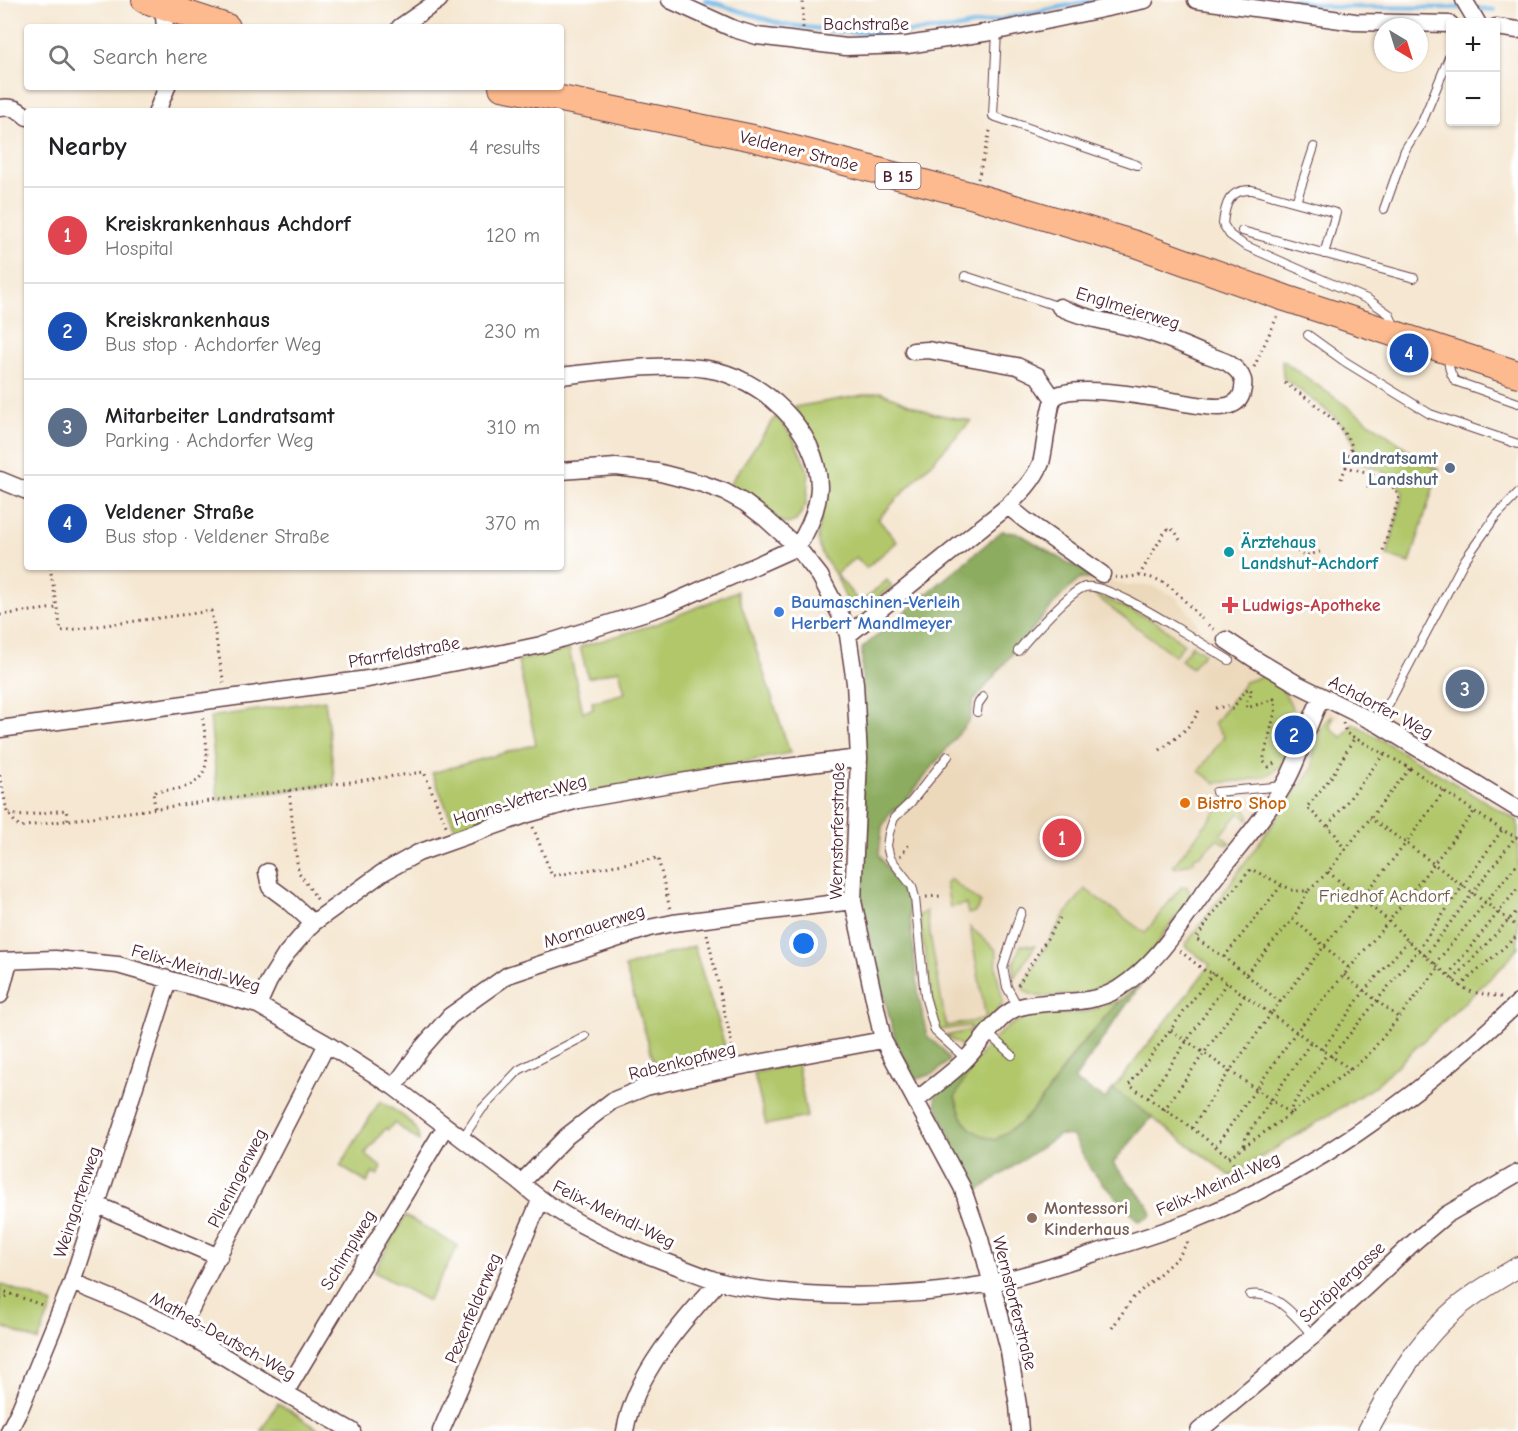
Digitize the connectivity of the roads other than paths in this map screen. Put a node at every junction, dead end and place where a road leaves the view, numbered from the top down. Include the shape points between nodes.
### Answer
1 (439, 0) edge
2 (670, 0) edge
3 (1145, 0) edge
4 (1196, 0) edge
5 (169, 10) edge
6 (217, 24) edge
7 (404, 24) edge
8 (1446, 24) edge
9 (1500, 28) edge
10 (1518, 30) edge
11 (997, 31) junction
12 (1446, 65) edge
13 (166, 90) edge
14 (517, 90) edge
15 (0, 108) edge
16 (158, 108) edge
17 (24, 114) edge
18 (1314, 147) dead end
19 (1137, 165) dead end
20 (1296, 202) junction
21 (1384, 209) dead end
22 (1242, 231) dead end
23 (1324, 254) junction
24 (965, 276) dead end
25 (1414, 278) dead end
26 (1060, 308) joint
27 (1308, 335) dead end
28 (1399, 336) junction
29 (913, 351) dead end
30 (1450, 352) junction
31 (1518, 374) edge
32 (564, 376) edge
33 (1053, 398) junction
34 (1518, 403) edge
35 (1518, 444) edge
36 (564, 471) edge
37 (0, 480) edge
38 (24, 490) edge
39 (1518, 493) edge
40 (1008, 506) junction
41 (797, 547) junction
42 (1102, 574) road end
43 (849, 635) junction
44 (1226, 640) dead end
45 (1018, 651) dead end
46 (1229, 660) dead end
47 (983, 697) dead end
48 (1322, 698) junction
49 (977, 712) dead end
50 (1378, 724) junction
51 (0, 729) edge
52 (948, 756) dead end
53 (859, 758) junction
54 (1284, 786) junction
55 (1216, 792) dead end
56 (1518, 809) edge
57 (267, 872) dead end
58 (853, 901) junction
59 (1021, 912) dead end
60 (320, 918) junction
61 (4, 961) edge
62 (169, 980) junction
63 (0, 995) edge
64 (1513, 1000) edge
65 (1015, 1001) junction
66 (258, 1005) junction
67 (987, 1033) junction
68 (585, 1036) dead end
69 (883, 1040) junction
70 (327, 1044) junction
71 (1012, 1055) dead end
72 (966, 1059) junction
73 (394, 1087) junction
74 (916, 1101) junction
75 (445, 1127) junction
76 (462, 1139) junction
77 (1518, 1173) edge
78 (521, 1183) junction
79 (540, 1200) junction
80 (97, 1205) junction
81 (219, 1257) junction
82 (1518, 1268) edge
83 (719, 1281) junction
84 (72, 1282) junction
85 (992, 1283) junction
86 (1250, 1294) dead end
87 (180, 1330) junction
88 (1313, 1336) junction
89 (285, 1393) junction
90 (9, 1431) edge
91 (352, 1431) edge
92 (441, 1431) edge
93 (625, 1431) edge
94 (1020, 1431) edge
95 (1199, 1431) edge
96 (1368, 1431) edge

1 - 7 street
2 - 11 street, Bachstraße via 757,36 846,47 907,45
3 - 11 street, Bachstraße
4 - 8 street via 1355,22
5 - 6 main road
9 - 10 street
11 - 19 lane via 993,116
12 - 21 lane via 1423,120 1405,150
13 - 16 street
14 - 28 main road, Veldener Straße / B 15 via 753,138 974,196 1135,244
15 - 17 street via 18,109
18 - 20 lane
20 - 23 lane via 1336,213
20 - 28 lane via 1243,190 1235,193 1224,208 1223,224 1244,245 1369,300 1389,314
22 - 23 lane
23 - 25 lane
24 - 26 lane, Englmeierweg
26 - 33 street, Englmeierweg via 1151,333 1227,363 1244,382 1238,402 1215,407 1113,392 1063,392
27 - 35 lane via 1344,362 1430,414
28 - 30 main road, Veldener Straße / B 15
29 - 33 street via 928,350 1017,366 1038,376
30 - 31 main road, Veldener Straße / B 15
30 - 34 lane via 1448,365 1455,381
32 - 41 street via 682,367 709,369 749,383 768,396 797,427 818,474 815,511
33 - 40 street via 1040,466
36 - 41 street, Wernstorferstraße via 616,467 703,484 744,503
37 - 38 street
39 - 50 lane via 1464,561
40 - 42 street
40 - 43 street
41 - 43 street, Wernstorferstraße via 820,576
41 - 51 street, Pfarrfeldstraße via 665,606 541,645 379,677
43 - 53 street, Wernstorferstraße
44 - 48 street, Achdorfer Weg
45 - 46 lane via 1074,592 1089,586 1114,594
47 - 49 lane
48 - 50 street, Achdorfer Weg
48 - 54 street
50 - 56 street, Achdorfer Weg
52 - 72 lane via 894,818 886,846 890,858 912,886 925,996 935,1031
53 - 58 street, Wernstorferstraße
53 - 60 street, Hanns-Vetter-Weg via 641,788 528,814 406,859
54 - 55 lane
54 - 65 street via 1169,942 1136,975 1116,990 1088,1000
57 - 60 street via 270,887
58 - 69 street, Wernstorferstraße
58 - 73 street, Mornauerweg via 649,928 508,975 450,1016
59 - 65 lane via 1003,967 1006,987
60 - 66 street, Hanns-Vetter-Weg via 286,954
61 - 62 street, Felix-Meindl-Weg via 118,965
61 - 63 street
62 - 66 street, Felix-Meindl-Weg
62 - 80 street, Weingartenweg
64 - 85 street, Felix-Meindl-Weg via 1461,1054 1387,1113 1314,1160 1193,1221
65 - 67 street
66 - 70 street, Felix-Meindl-Weg
67 - 71 lane
67 - 72 street
68 - 76 lane via 519,1070 482,1109
69 - 74 street, Wernstorferstraße
69 - 78 street, Rabenkopfweg via 646,1087 612,1101 567,1136
70 - 73 street, Felix-Meindl-Weg
70 - 81 street, Plieningenweg
72 - 74 street
73 - 75 street, Felix-Meindl-Weg
74 - 85 street, Wernstorferstraße via 962,1187
75 - 76 street, Felix-Meindl-Weg
75 - 89 street, Schimplweg
76 - 78 street, Felix-Meindl-Weg
77 - 88 street, Schöplergasse via 1446,1215
78 - 79 street, Felix-Meindl-Weg
79 - 83 street, Felix-Meindl-Weg via 638,1251
79 - 92 street, Pexenfelderweg
80 - 81 street
80 - 84 street, Weingartenweg
81 - 87 street, Plieningenweg
82 - 96 street via 1445,1319 1409,1359
83 - 85 street, Felix-Meindl-Weg via 777,1292 839,1296 895,1296
83 - 93 street via 641,1382
84 - 87 street, Mathes-Deutsch-Weg
84 - 90 street, Weingartenweg
85 - 94 street, Wernstorferstraße via 1008,1346
86 - 88 lane via 1264,1295 1280,1304
87 - 89 street, Mathes-Deutsch-Weg
88 - 95 street, Schöplergasse
89 - 91 street, Mathes-Deutsch-Weg

